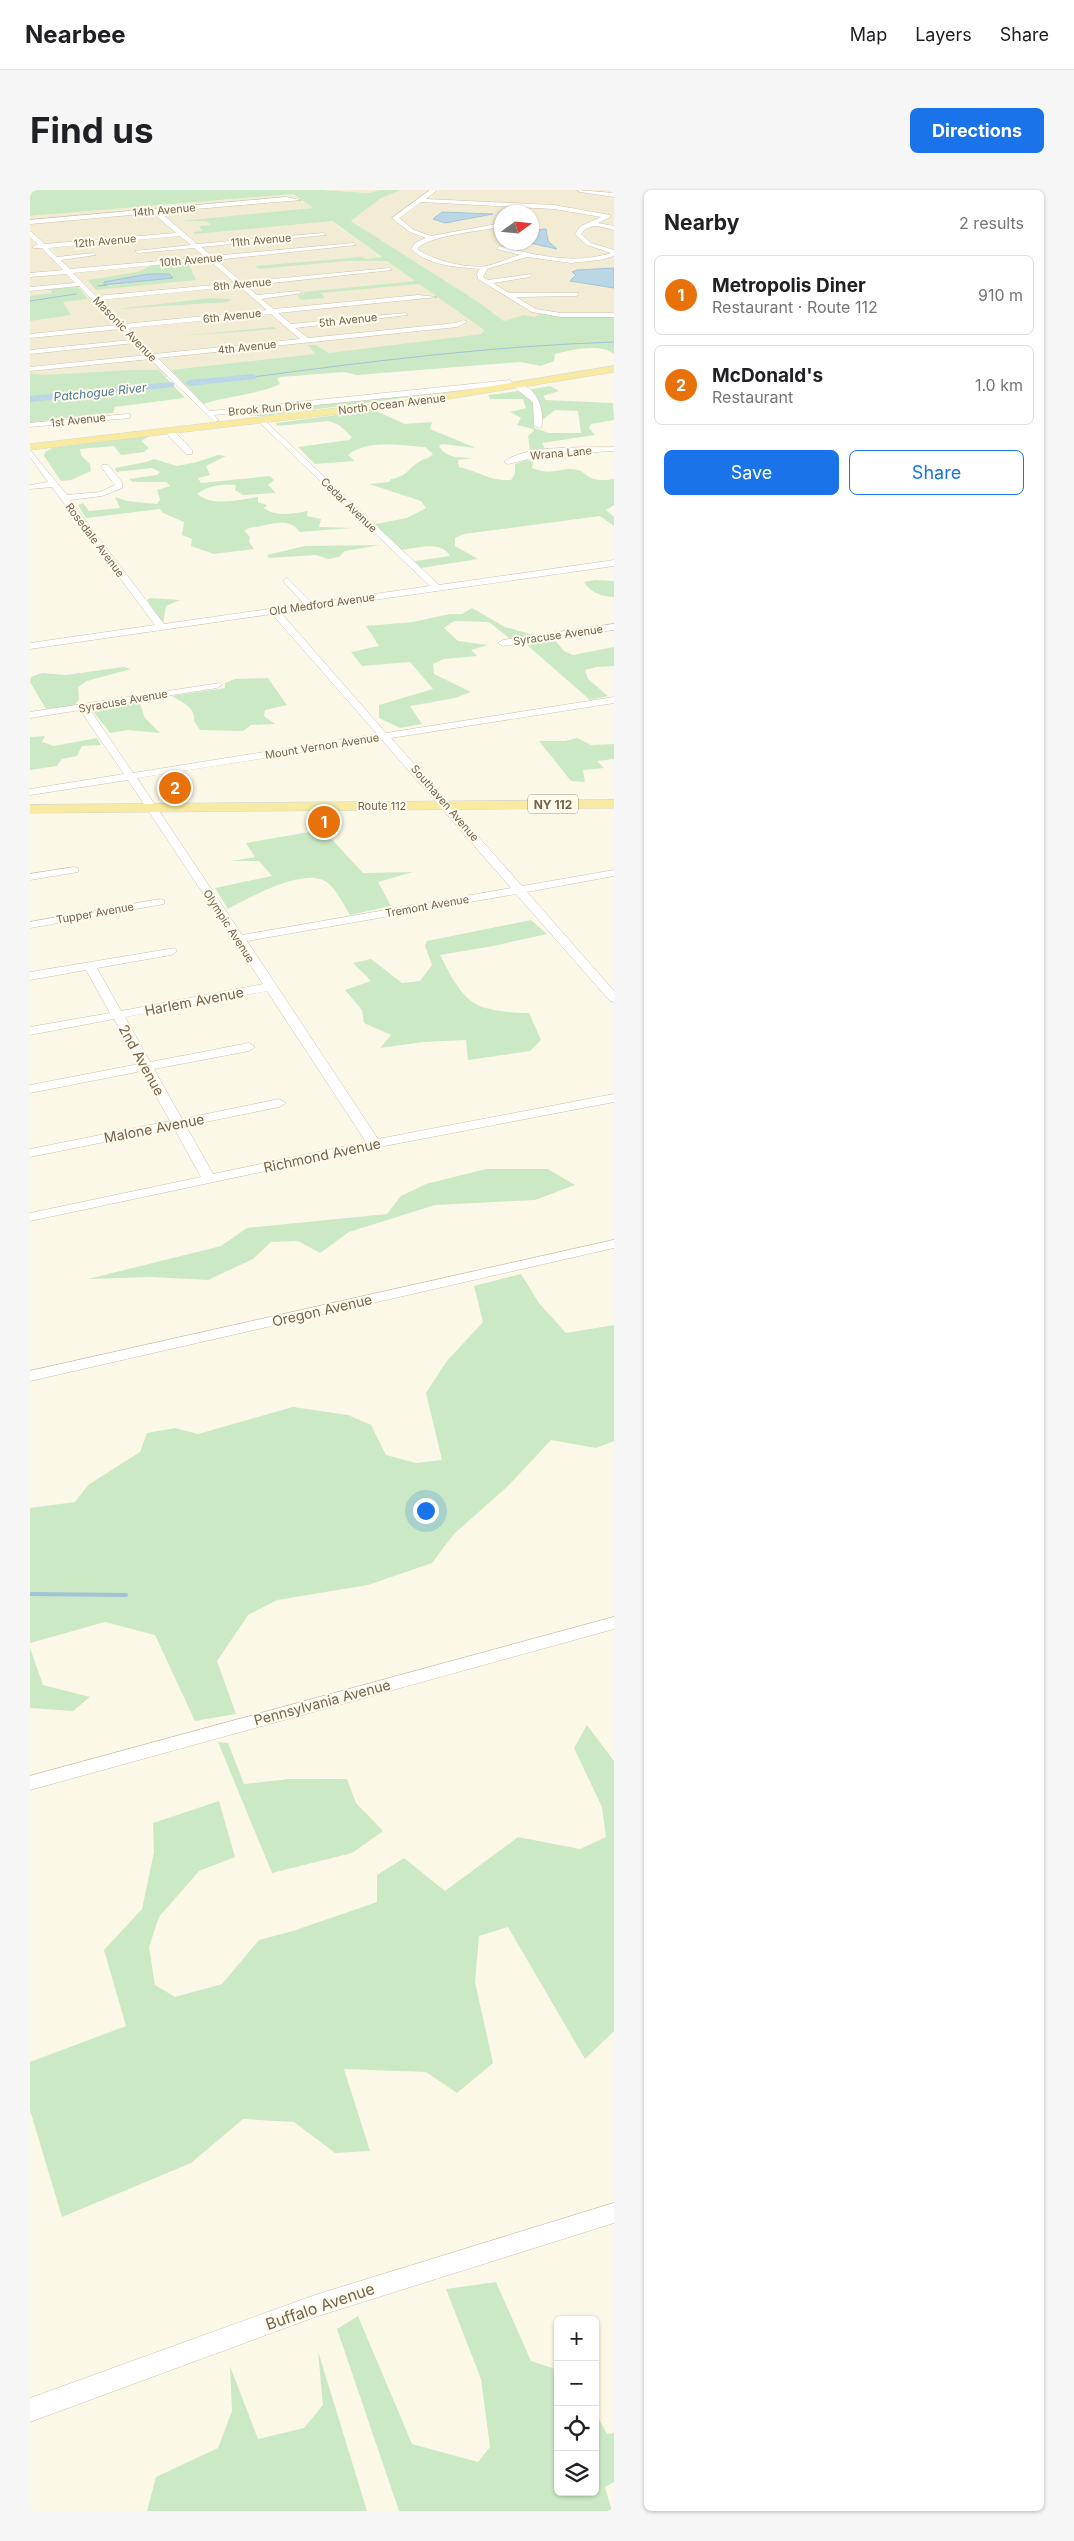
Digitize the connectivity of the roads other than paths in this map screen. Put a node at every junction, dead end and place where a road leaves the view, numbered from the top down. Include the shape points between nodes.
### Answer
1 (434, 190) edge
2 (580, 190) edge
3 (608, 191) edge
4 (614, 195) edge
5 (298, 200) dead end
6 (420, 200) junction
7 (541, 206) junction
8 (539, 209) edge
9 (156, 211) junction
10 (614, 215) edge
11 (606, 216) junction
12 (30, 222) edge
13 (590, 223) junction
14 (494, 226) edge
15 (614, 228) edge
16 (30, 234) edge
17 (181, 234) junction
18 (323, 234) dead end
19 (431, 238) junction
20 (353, 245) dead end
21 (42, 246) junction
22 (196, 246) junction
23 (30, 248) edge
24 (507, 250) edge
25 (138, 251) dead end
26 (614, 253) edge
27 (92, 255) dead end
28 (526, 255) junction
29 (55, 258) junction
30 (209, 258) junction
31 (484, 268) junction
32 (389, 270) dead end
33 (68, 272) junction
34 (30, 275) edge
35 (530, 275) dead end
36 (486, 282) junction
37 (82, 284) junction
38 (240, 284) junction
39 (30, 289) edge
40 (299, 293) dead end
41 (577, 294) dead end
42 (507, 295) junction
43 (256, 297) junction
44 (434, 297) dead end
45 (95, 298) junction
46 (273, 311) junction
47 (405, 315) dead end
48 (614, 315) edge
49 (464, 322) dead end
50 (123, 326) junction
51 (290, 326) junction
52 (30, 336) edge
53 (307, 341) junction
54 (138, 342) junction
55 (30, 352) edge
56 (153, 357) junction
57 (30, 369) edge
58 (614, 369) edge
59 (514, 384) junction
60 (209, 413) junction
61 (127, 416) dead end
62 (262, 420) junction
63 (30, 425) edge
64 (220, 425) junction
65 (538, 426) dead end
66 (169, 431) junction
67 (30, 447) edge
68 (614, 449) edge
69 (30, 452) edge
70 (189, 452) dead end
71 (508, 462) dead end
72 (105, 467) dead end
73 (53, 484) junction
74 (30, 487) edge
75 (63, 498) junction
76 (614, 563) edge
77 (287, 581) dead end
78 (437, 588) junction
79 (310, 606) junction
80 (274, 611) junction
81 (161, 627) junction
82 (614, 627) edge
83 (503, 643) dead end
84 (30, 646) edge
85 (217, 686) dead end
86 (614, 700) edge
87 (84, 708) junction
88 (30, 715) edge
89 (385, 736) junction
90 (132, 776) junction
91 (30, 792) edge
92 (614, 804) edge
93 (447, 805) junction
94 (153, 808) junction
95 (30, 809) edge
96 (74, 870) dead end
97 (614, 873) edge
98 (30, 878) edge
99 (518, 890) junction
100 (160, 902) dead end
101 (30, 925) edge
102 (239, 939) junction
103 (171, 951) dead end
104 (90, 966) junction
105 (30, 976) edge
106 (269, 987) junction
107 (614, 998) edge
108 (117, 1015) junction
109 (30, 1031) edge
110 (249, 1047) dead end
111 (146, 1067) junction
112 (30, 1089) edge
113 (614, 1098) edge
114 (279, 1103) dead end
115 (177, 1123) junction
116 (374, 1144) junction
117 (30, 1153) edge
118 (209, 1179) junction
119 (30, 1217) edge
120 (614, 1244) edge
121 (30, 1376) edge
122 (614, 1623) edge
123 (30, 1783) edge
124 (614, 2213) edge
125 (30, 2410) edge

1 - 6 street
2 - 3 street
3 - 4 street
5 - 9 street, 14th Avenue
6 - 7 street
6 - 19 street via 395,218 412,231
7 - 8 street
7 - 11 street
9 - 12 street, 14th Avenue
9 - 17 street
10 - 11 street
11 - 13 street
13 - 15 street
13 - 26 street via 579,230 580,238
14 - 19 street
16 - 21 street, Masonic Avenue
17 - 21 street, 12th Avenue
17 - 22 street
18 - 22 street, 11th Avenue
19 - 31 street via 416,244 414,249 421,256
20 - 30 street, 10th Avenue
21 - 23 street, 12th Avenue
21 - 29 street, Masonic Avenue
22 - 25 street, 11th Avenue
22 - 30 street
24 - 28 street
26 - 28 street via 599,259 578,261
27 - 29 street
28 - 31 street
29 - 33 street, Masonic Avenue
30 - 33 street, 10th Avenue
30 - 38 street
31 - 36 street via 480,278
32 - 38 street, 8th Avenue
33 - 34 street, 10th Avenue
33 - 37 street, Masonic Avenue
35 - 36 street
36 - 42 street
37 - 39 street
37 - 45 street, Masonic Avenue
38 - 43 street
38 - 45 street, 8th Avenue
40 - 43 street
41 - 42 street
42 - 48 street via 534,312
43 - 46 street
44 - 46 street, 6th Avenue
45 - 50 street, Masonic Avenue
46 - 50 street, 6th Avenue
46 - 51 street
47 - 51 street, 5th Avenue
49 - 53 street, 4th Avenue
50 - 52 street, 6th Avenue
50 - 54 street, Masonic Avenue
51 - 53 street
53 - 56 street, 4th Avenue
54 - 55 street
54 - 56 street, Masonic Avenue
56 - 57 street, 4th Avenue
56 - 60 street, Masonic Avenue
58 - 59 main road, North Ocean Avenue
59 - 60 street, Brook Run Drive
59 - 62 main road, North Ocean Avenue via 406,403
59 - 65 street via 537,403 540,409
60 - 64 street, Masonic Avenue
61 - 63 street, 1st Avenue
62 - 64 main road, North Ocean Avenue
62 - 78 street, Cedar Avenue
64 - 66 main road, North Ocean Avenue
66 - 67 main road, North Ocean Avenue
66 - 70 street
68 - 71 street, Wrana Lane via 533,455
69 - 73 street, Rosedale Avenue
72 - 75 street via 119,486 102,494
73 - 74 street
73 - 75 street, Rosedale Avenue
75 - 81 street, Rosedale Avenue
76 - 78 street, Old Medford Avenue
77 - 79 street
78 - 79 street, Old Medford Avenue
79 - 80 street, Old Medford Avenue
80 - 81 street, Old Medford Avenue
80 - 89 street, Southaven Avenue
81 - 84 street, Old Medford Avenue
82 - 83 street, Syracuse Avenue
85 - 87 street, Syracuse Avenue
86 - 89 street, Mount Vernon Avenue
87 - 88 street, Syracuse Avenue
87 - 90 street, Olympic Avenue
89 - 90 street, Mount Vernon Avenue
89 - 93 street, Southaven Avenue
90 - 91 street, Mount Vernon Avenue
90 - 94 street, Olympic Avenue
92 - 93 main road, Route 112 / NY 112
93 - 94 main road, Route 112 / NY 112
93 - 99 street, Southaven Avenue
94 - 95 main road, Route 112 / NY 112
94 - 102 street, Olympic Avenue
96 - 98 street
97 - 99 street, Tremont Avenue
99 - 102 street, Tremont Avenue
99 - 107 street, Southaven Avenue
100 - 101 street, Tupper Avenue
102 - 106 street, Olympic Avenue
103 - 104 street
104 - 105 street
104 - 108 street, 2nd Avenue
106 - 108 street, Harlem Avenue
106 - 116 street, Olympic Avenue
108 - 109 street, Harlem Avenue
108 - 111 street, 2nd Avenue
110 - 111 street
111 - 112 street
111 - 115 street, 2nd Avenue
113 - 116 street, Richmond Avenue
114 - 115 street, Malone Avenue
115 - 117 street, Malone Avenue
115 - 118 street, 2nd Avenue
116 - 118 street, Richmond Avenue
118 - 119 street, Richmond Avenue
120 - 121 street, Oregon Avenue
122 - 123 street, Pennsylvania Avenue
124 - 125 street, Buffalo Avenue via 315,2306

